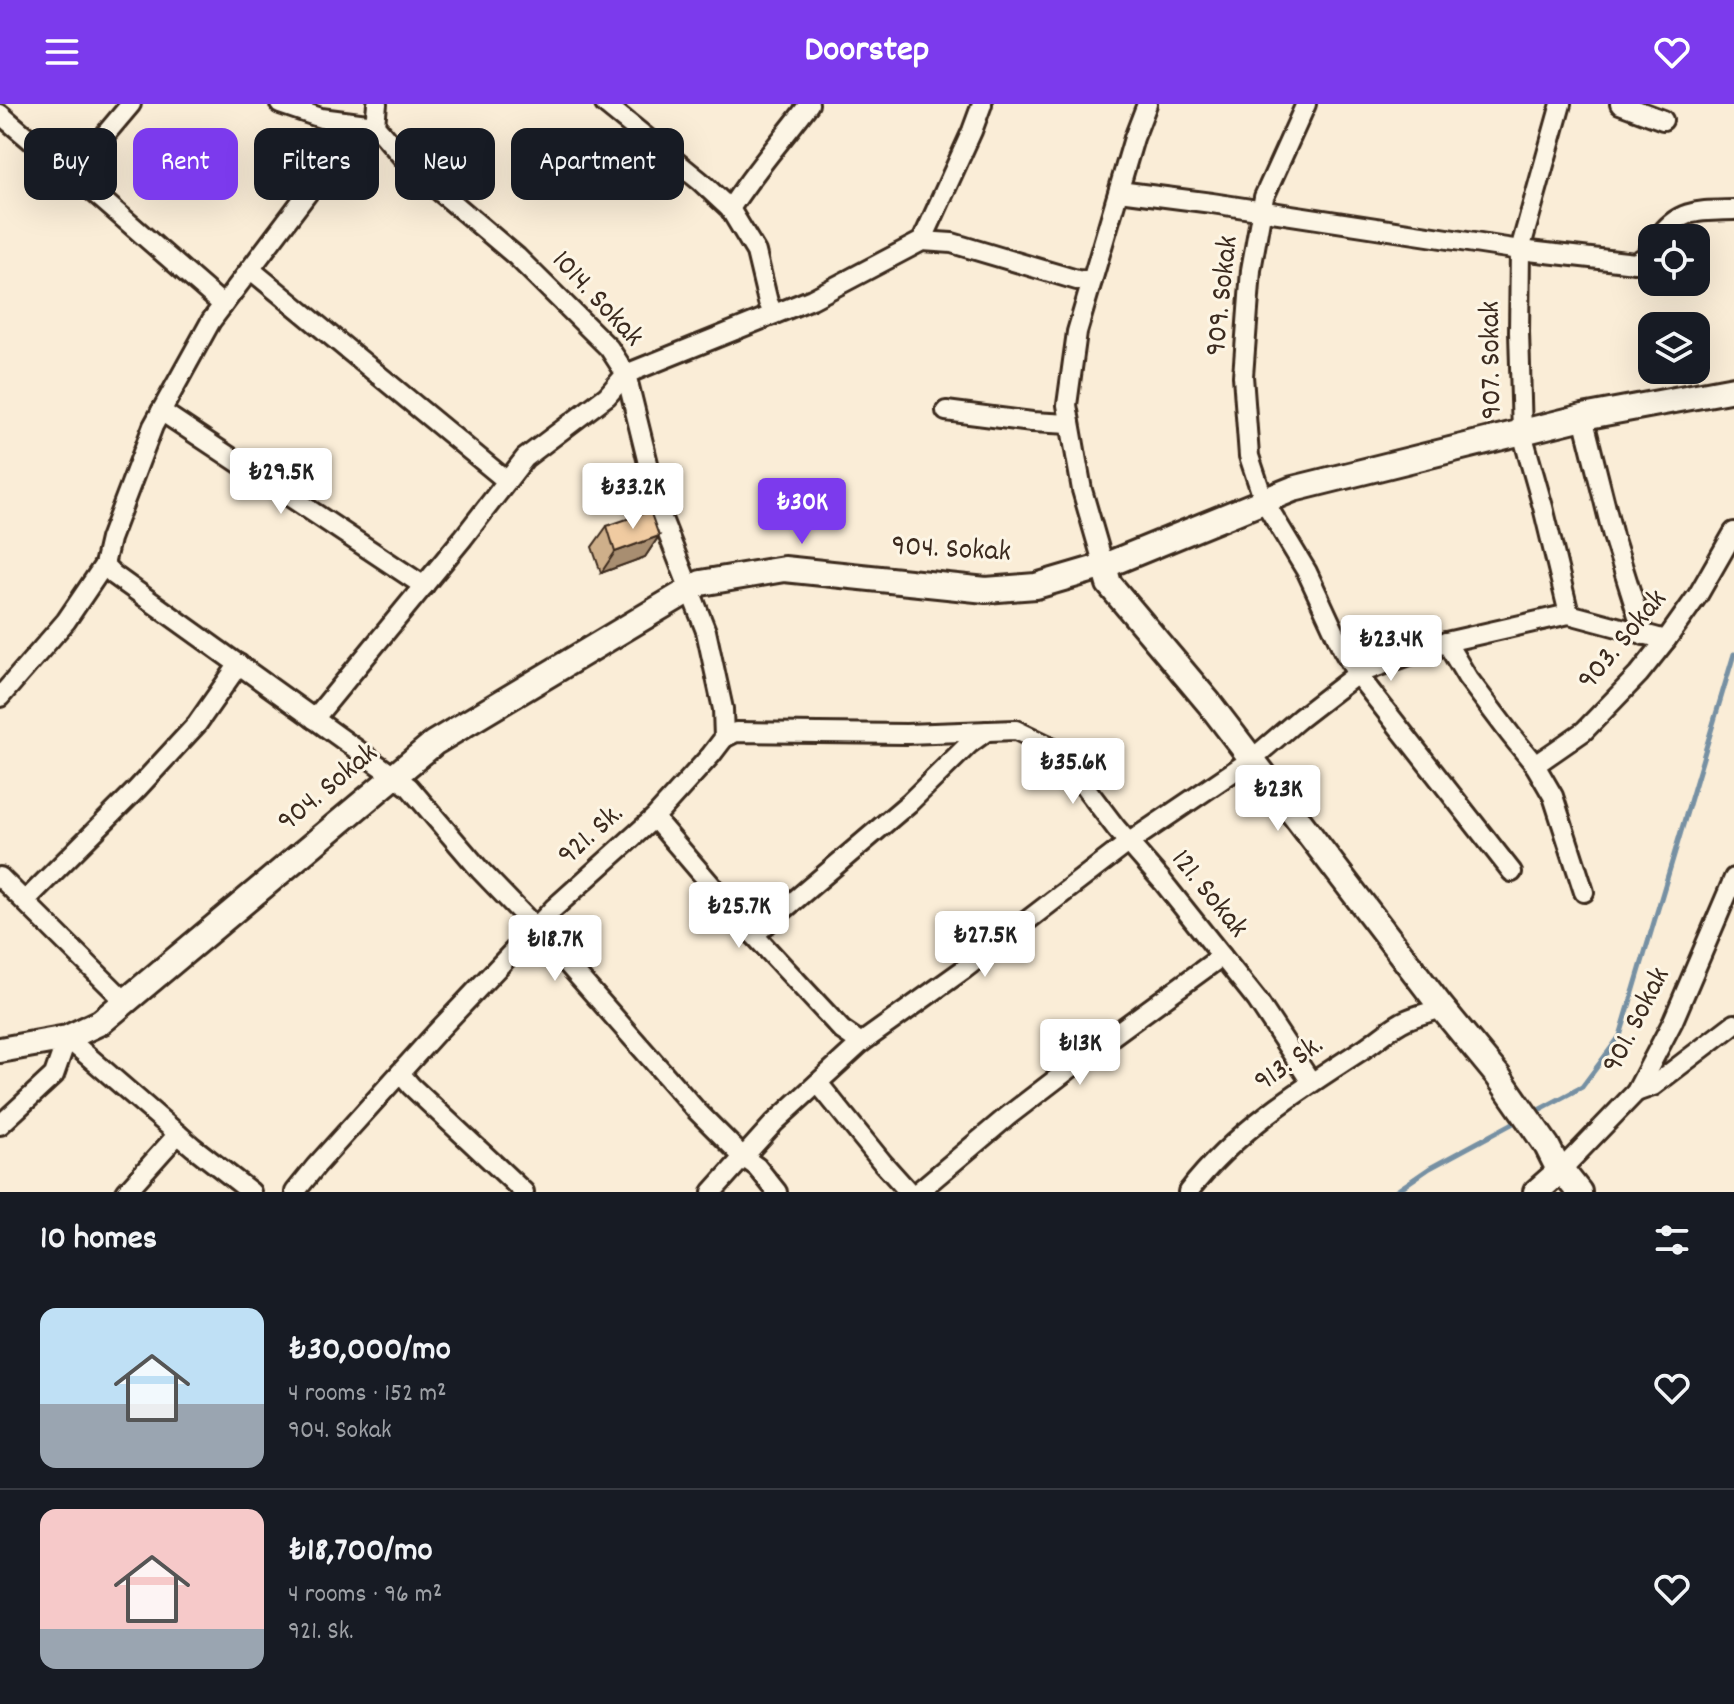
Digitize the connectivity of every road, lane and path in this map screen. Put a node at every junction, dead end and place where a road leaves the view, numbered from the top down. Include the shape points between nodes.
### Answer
1 (131, 104) edge
2 (280, 104) edge
3 (377, 104) edge
4 (809, 104) edge
5 (982, 104) edge
6 (1147, 104) edge
7 (1306, 104) edge
8 (1561, 104) edge
9 (1620, 104) edge
10 (608, 105) edge
11 (0, 114) edge
12 (1663, 120) dead end
13 (375, 125) junction
14 (111, 128) edge
15 (24, 134) edge
16 (1119, 191) junction
17 (103, 200) edge
18 (730, 209) junction
19 (1734, 210) edge
20 (1262, 211) junction
21 (1671, 224) edge
22 (922, 241) junction
23 (1520, 250) junction
24 (1638, 261) edge
25 (250, 269) junction
26 (1092, 281) junction
27 (223, 305) junction
28 (774, 314) junction
29 (626, 374) junction
30 (1734, 389) edge
31 (161, 411) junction
32 (946, 411) dead end
33 (1583, 417) junction
34 (1070, 424) junction
35 (1522, 433) junction
36 (507, 481) junction
37 (1264, 501) junction
38 (1734, 532) edge
39 (104, 565) junction
40 (1104, 566) junction
41 (424, 586) junction
42 (689, 590) junction
43 (1569, 614) junction
44 (1644, 635) junction
45 (1666, 640) junction
46 (1446, 642) junction
47 (239, 664) junction
48 (1357, 674) junction
49 (0, 697) edge
50 (314, 719) junction
51 (987, 731) junction
52 (724, 738) junction
53 (1252, 759) junction
54 (1535, 765) junction
55 (394, 776) junction
56 (654, 818) junction
57 (1128, 843) junction
58 (1512, 872) dead end
59 (0, 877) edge
60 (1734, 878) edge
61 (1584, 892) dead end
62 (25, 901) junction
63 (535, 927) junction
64 (754, 935) junction
65 (1222, 956) junction
66 (126, 1002) junction
67 (1442, 1008) junction
68 (1734, 1024) edge
69 (67, 1038) junction
70 (861, 1043) junction
71 (0, 1050) edge
72 (400, 1073) junction
73 (1311, 1082) junction
74 (818, 1083) junction
75 (1636, 1092) junction
76 (0, 1125) edge
77 (178, 1134) junction
78 (743, 1157) junction
79 (1565, 1166) junction
80 (126, 1192) edge
81 (251, 1192) edge
82 (295, 1192) edge
83 (524, 1192) edge
84 (712, 1192) edge
85 (777, 1192) edge
86 (909, 1192) edge
87 (918, 1192) edge
88 (1188, 1192) edge
89 (1536, 1192) edge
90 (1579, 1192) edge
91 (1598, 1192) edge

1 - 14 street
2 - 13 street via 321,118
3 - 13 street
4 - 18 street
5 - 22 street
6 - 16 street
7 - 20 street, 909. Sokak
8 - 23 street, 907. Sokak
9 - 12 street
10 - 18 street
11 - 15 street
13 - 25 street via 347,141
13 - 29 street, 1014. Sokak via 411,167 517,257 609,348
16 - 20 street
16 - 26 street
17 - 27 street
18 - 28 street via 756,252
19 - 21 street via 1684,213
20 - 23 street
20 - 37 street, 909. Sokak via 1251,270 1243,376 1249,456
22 - 26 street via 952,243
22 - 28 street
23 - 24 street
23 - 35 street, 907. Sokak
25 - 27 street
25 - 36 street
26 - 34 street via 1077,332 1067,405
27 - 31 street
28 - 29 street
29 - 36 street via 607,396 525,458
29 - 42 street, 1014. Sokak via 661,516
30 - 33 street, 904. Sokak
31 - 39 street
31 - 41 street
32 - 34 street
33 - 35 street, 904. Sokak
33 - 44 street
34 - 40 street
35 - 37 street, 904. Sokak via 1293,489
35 - 43 street, 907. Sokak
36 - 41 street
37 - 40 street, 904. Sokak
37 - 48 street, 909. Sokak via 1307,572
38 - 45 street, 903. Sokak
39 - 47 street
39 - 49 street via 66,621
40 - 42 street, 904. Sokak via 1036,586 986,590 784,569 701,583
40 - 53 street via 1109,584
41 - 50 street
42 - 52 street via 706,631
42 - 55 street, 904. Sokak via 434,743
43 - 44 street
43 - 46 street
44 - 45 street
45 - 54 street, 903. Sokak via 1584,731
46 - 48 street
46 - 54 street
47 - 50 street
47 - 62 street via 197,724
48 - 53 street
48 - 58 street, 909. Sokak
50 - 55 street
51 - 52 street, 121. Sokak via 736,732
51 - 57 street, 121. Sokak via 1016,730 1063,758
51 - 64 street
52 - 56 street, 921. Sk.
53 - 57 street
53 - 67 street
54 - 61 street via 1553,796
55 - 63 street
55 - 66 street, 904. Sokak
56 - 63 street, 921. Sk.
56 - 64 street
57 - 65 street, 121. Sokak
57 - 70 street
59 - 62 street
60 - 75 street, 901. Sokak via 1673,1021
62 - 66 street
63 - 72 street, 921. Sk.
63 - 78 street
64 - 70 street via 842,1030
65 - 73 street, 121. Sokak
65 - 87 street via 1020,1107
66 - 69 street, 904. Sokak via 101,1022
67 - 73 street, 913. Sk. via 1405,1020
67 - 79 street
68 - 75 street via 1653,1086
69 - 71 street, 904. Sokak
69 - 76 street via 54,1075
69 - 77 street
70 - 74 street
72 - 82 street, 921. Sk.
72 - 83 street
73 - 88 street, 913. Sk. via 1230,1146
74 - 78 street
74 - 86 street
75 - 79 street, 901. Sokak
77 - 80 street
77 - 81 street
78 - 84 street
78 - 85 street
79 - 89 street
79 - 90 street
79 - 91 street

